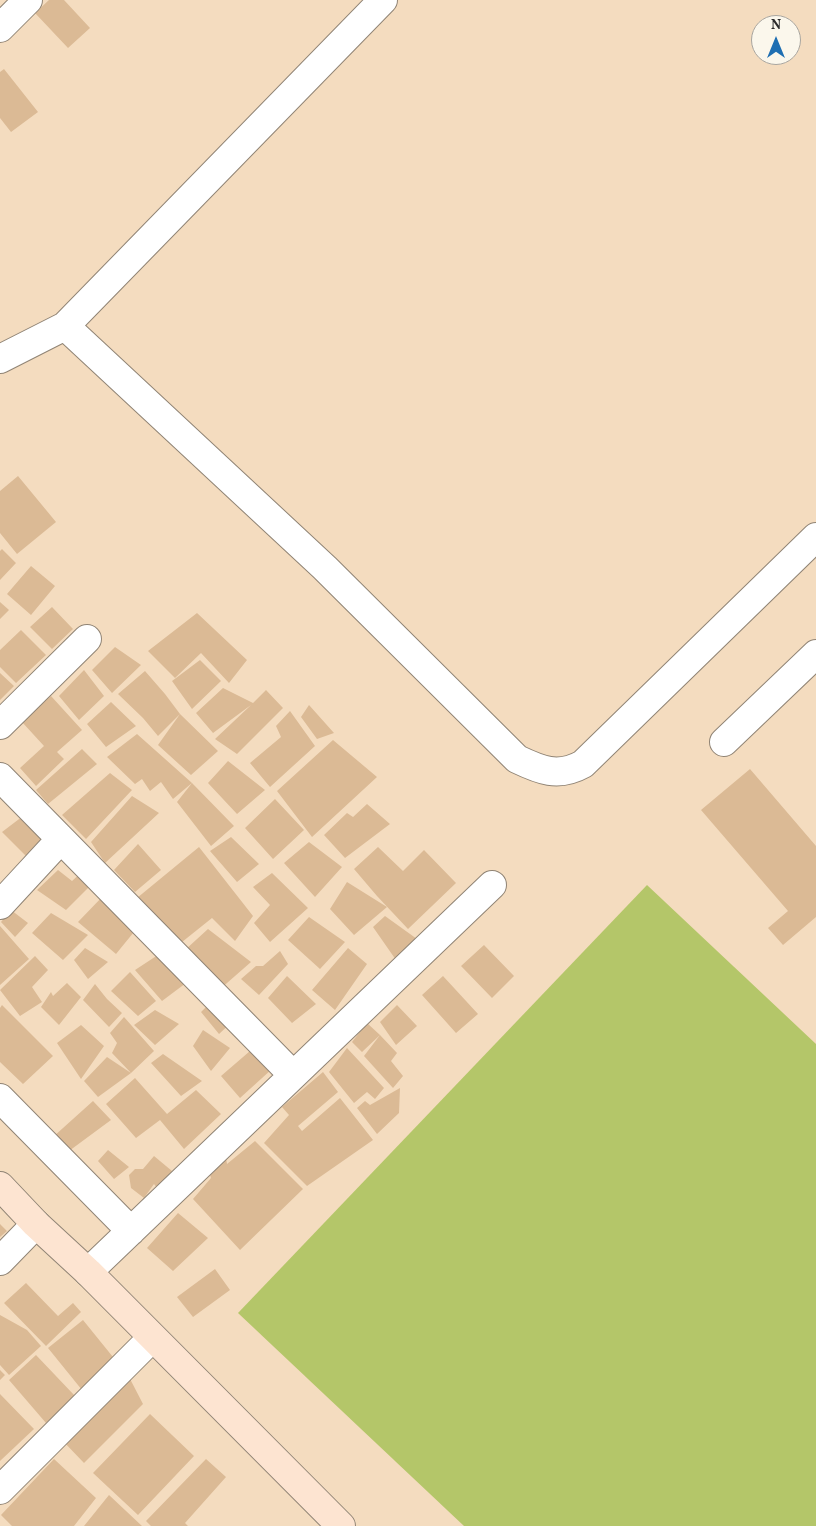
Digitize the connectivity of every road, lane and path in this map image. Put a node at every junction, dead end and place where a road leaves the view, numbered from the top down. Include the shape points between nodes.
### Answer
1 (28, 0) edge
2 (383, 0) edge
3 (0, 28) edge
4 (64, 326) junction
5 (0, 359) edge
6 (816, 537) edge
7 (86, 639) dead end
8 (816, 654) edge
9 (0, 725) edge
10 (724, 742) dead end
11 (0, 777) edge
12 (61, 839) junction
13 (492, 885) dead end
14 (0, 905) edge
15 (293, 1075) junction
16 (0, 1098) edge
17 (0, 1186) edge
18 (36, 1224) junction
19 (131, 1231) junction
20 (0, 1261) edge
21 (88, 1272) junction
22 (152, 1338) junction
23 (0, 1490) edge
24 (341, 1526) edge

1 - 3 street
2 - 4 street
4 - 5 street
4 - 6 street via 325,568 517,759 551,772 564,772 583,764
7 - 9 street
8 - 10 street
11 - 12 street
12 - 14 street
12 - 15 street
13 - 15 street
15 - 19 street
16 - 19 street
17 - 18 main road
18 - 20 street
18 - 21 main road
19 - 21 street
21 - 22 main road
22 - 23 street
22 - 24 main road

